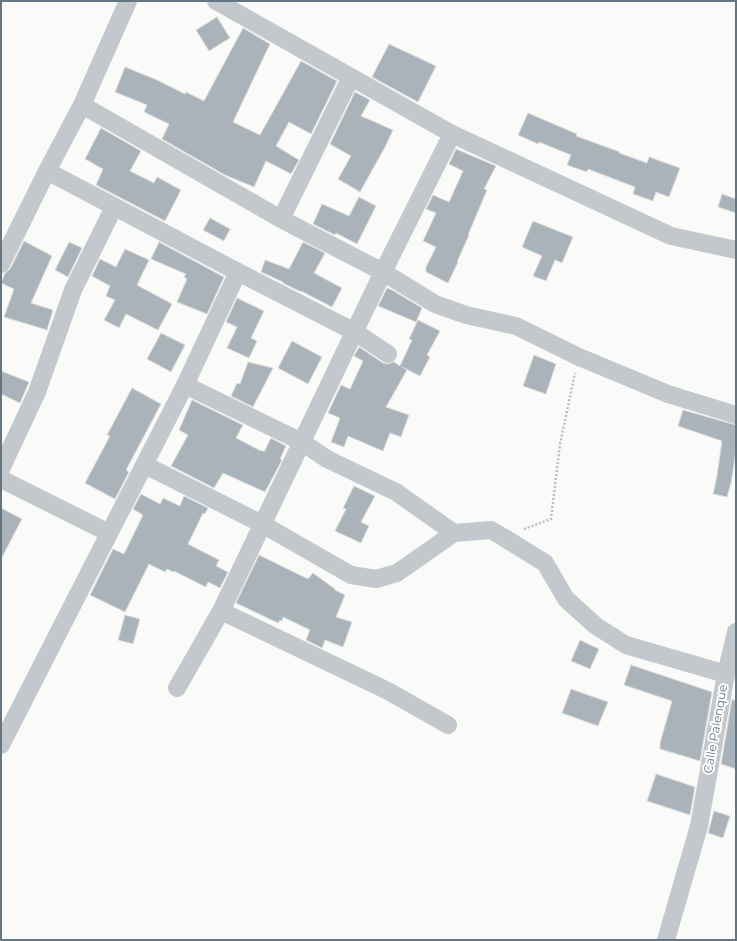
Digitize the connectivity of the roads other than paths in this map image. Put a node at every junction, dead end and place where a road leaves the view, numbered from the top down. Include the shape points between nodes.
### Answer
1 (128, 1) edge
2 (216, 1) edge
3 (351, 77) junction
4 (82, 105) junction
5 (452, 134) junction
6 (47, 171) junction
7 (114, 206) junction
8 (281, 220) junction
9 (736, 250) edge
10 (1, 264) edge
11 (238, 272) junction
12 (383, 272) junction
13 (355, 332) junction
14 (388, 354) dead end
15 (185, 385) junction
16 (736, 415) edge
17 (302, 442) junction
18 (145, 465) junction
19 (1, 469) edge
20 (1, 479) edge
21 (262, 524) junction
22 (109, 533) junction
23 (454, 533) junction
24 (221, 611) junction
25 (736, 632) edge
26 (726, 674) junction
27 (177, 688) dead end
28 (448, 725) dead end
29 (1, 745) edge
30 (666, 940) edge

1 - 4 street
2 - 3 street
3 - 5 street
3 - 8 street
4 - 6 street
4 - 8 street
5 - 9 street via 671,236
5 - 12 street
6 - 7 street
6 - 10 street
7 - 11 street
7 - 19 street via 73,290 37,392
8 - 12 street
11 - 13 street
11 - 15 street
12 - 13 street
12 - 16 street via 435,304 466,315 516,326 579,357 668,394
13 - 14 street
13 - 17 street
15 - 17 street
15 - 18 street
17 - 21 street
17 - 23 street via 327,459 396,492
18 - 21 street
18 - 22 street
20 - 22 street
21 - 23 street via 350,575 376,579 398,573
21 - 24 street
22 - 29 street
23 - 26 street via 491,530 545,563 566,599 596,626 626,645
24 - 27 street
24 - 28 street via 388,691
25 - 26 street, Calle Palenque
26 - 30 street, Calle Palenque via 699,826

